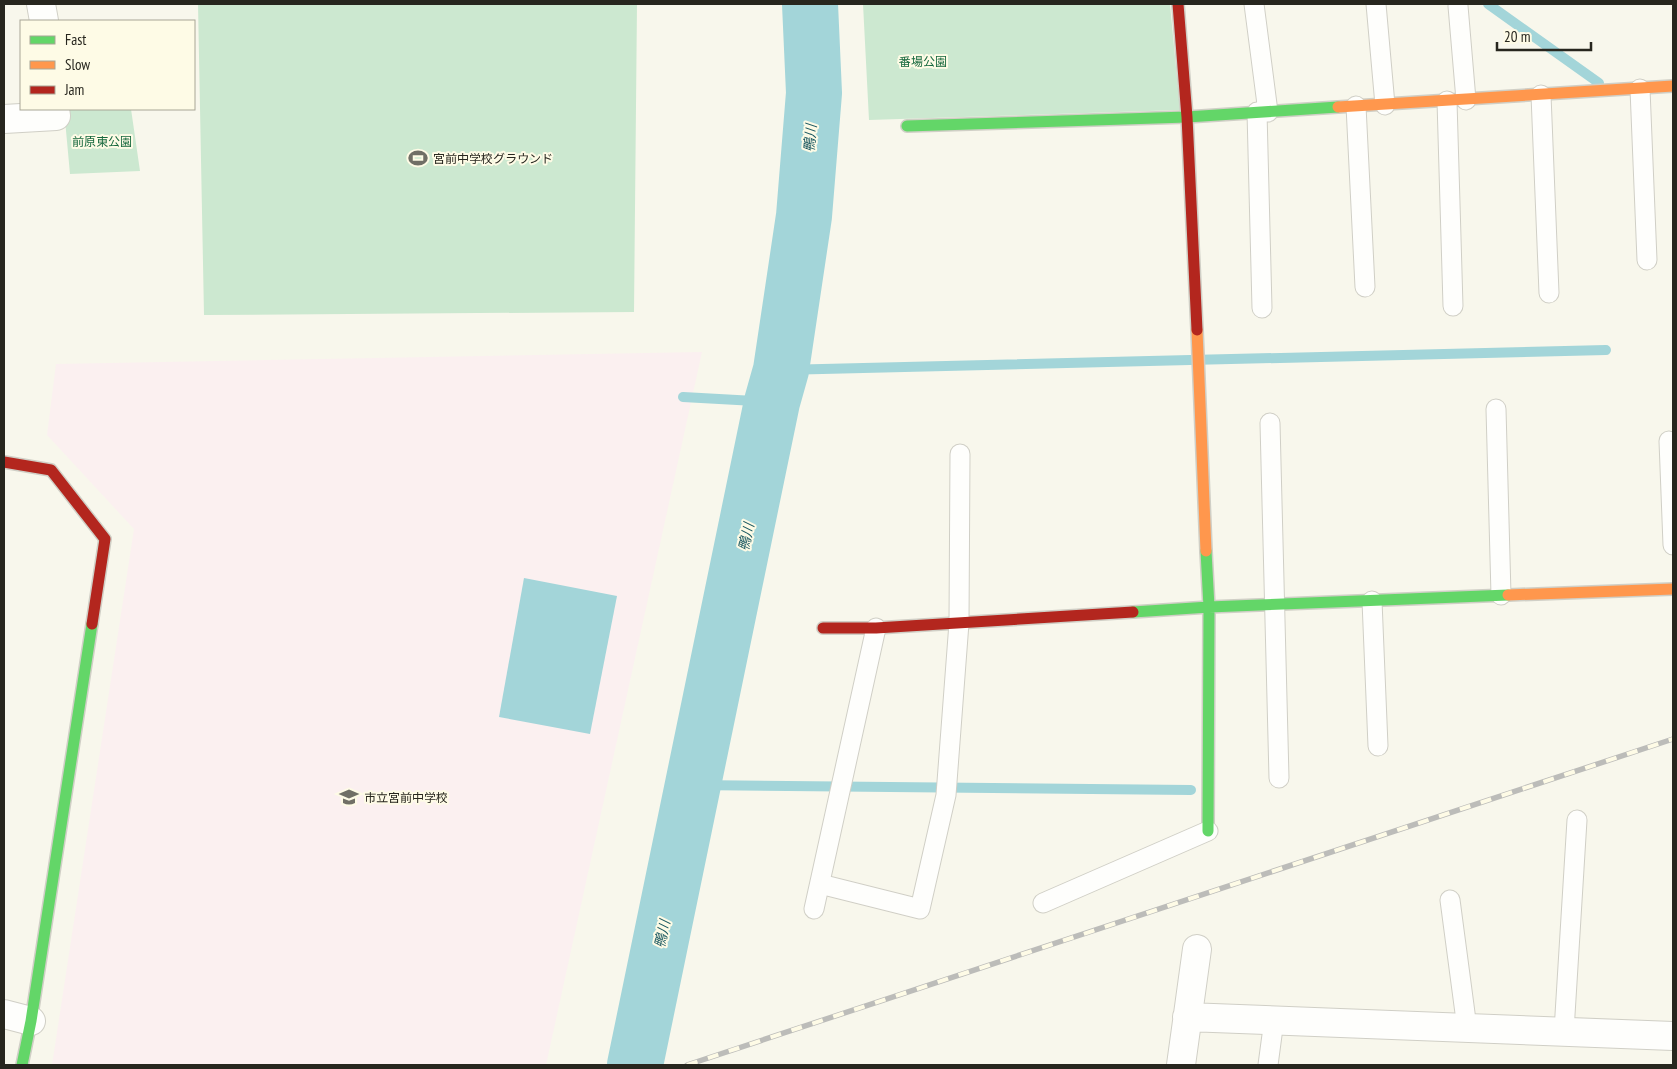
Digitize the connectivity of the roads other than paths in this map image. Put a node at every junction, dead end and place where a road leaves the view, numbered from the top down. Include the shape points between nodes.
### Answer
1 (41, 4) edge
2 (1178, 4) edge
3 (1254, 4) edge
4 (1376, 4) edge
5 (1458, 6) dead end
6 (44, 20) edge
7 (1673, 86) edge
8 (1640, 88) junction
9 (1541, 95) junction
10 (1447, 100) junction
11 (1466, 100) junction
12 (1385, 104) junction
13 (1356, 106) junction
14 (55, 110) edge
15 (1262, 112) junction
16 (1187, 116) junction
17 (4, 118) edge
18 (906, 126) dead end
19 (1647, 260) dead end
20 (1364, 287) dead end
21 (1549, 293) dead end
22 (1453, 306) dead end
23 (1262, 308) dead end
24 (1496, 409) dead end
25 (1270, 423) dead end
26 (1669, 441) dead end
27 (960, 454) dead end
28 (4, 462) edge
29 (1673, 545) edge
30 (1673, 589) edge
31 (1501, 596) junction
32 (1372, 601) junction
33 (1275, 604) junction
34 (1210, 607) junction
35 (959, 623) junction
36 (823, 628) dead end
37 (876, 628) junction
38 (1378, 746) dead end
39 (1279, 778) dead end
40 (1577, 820) dead end
41 (1208, 832) joint
42 (820, 884) junction
43 (1450, 900) dead end
44 (1043, 903) dead end
45 (814, 909) dead end
46 (1196, 950) dead end
47 (4, 1014) edge
48 (1187, 1017) junction
49 (31, 1020) junction
50 (1274, 1020) junction
51 (1467, 1028) junction
52 (1564, 1032) junction
53 (1673, 1036) edge
54 (22, 1065) edge
55 (1181, 1065) edge
56 (1268, 1065) edge

1 - 6 street
2 - 16 street
3 - 15 lane
4 - 12 lane
5 - 11 lane
7 - 8 street
8 - 9 street
8 - 19 lane
9 - 11 street
9 - 21 lane
10 - 11 street
10 - 12 street
10 - 22 lane
12 - 13 street
13 - 15 street
13 - 20 lane
14 - 17 street via 56,116
15 - 16 street
15 - 23 lane
16 - 18 street
16 - 34 street
24 - 31 lane
25 - 33 lane
26 - 29 lane
27 - 35 lane
28 - 49 street via 51,470 105,539
30 - 31 street
31 - 32 street
32 - 33 street
32 - 38 lane
33 - 34 street
33 - 39 lane
34 - 35 street
34 - 41 street
35 - 37 street
35 - 42 lane via 946,795 920,909
36 - 37 street
37 - 42 lane
40 - 52 lane
41 - 44 lane
42 - 45 lane
43 - 51 lane
46 - 48 street
47 - 49 street
48 - 50 street
48 - 55 street
49 - 54 street
50 - 51 street
50 - 56 lane
51 - 52 street
52 - 53 street

